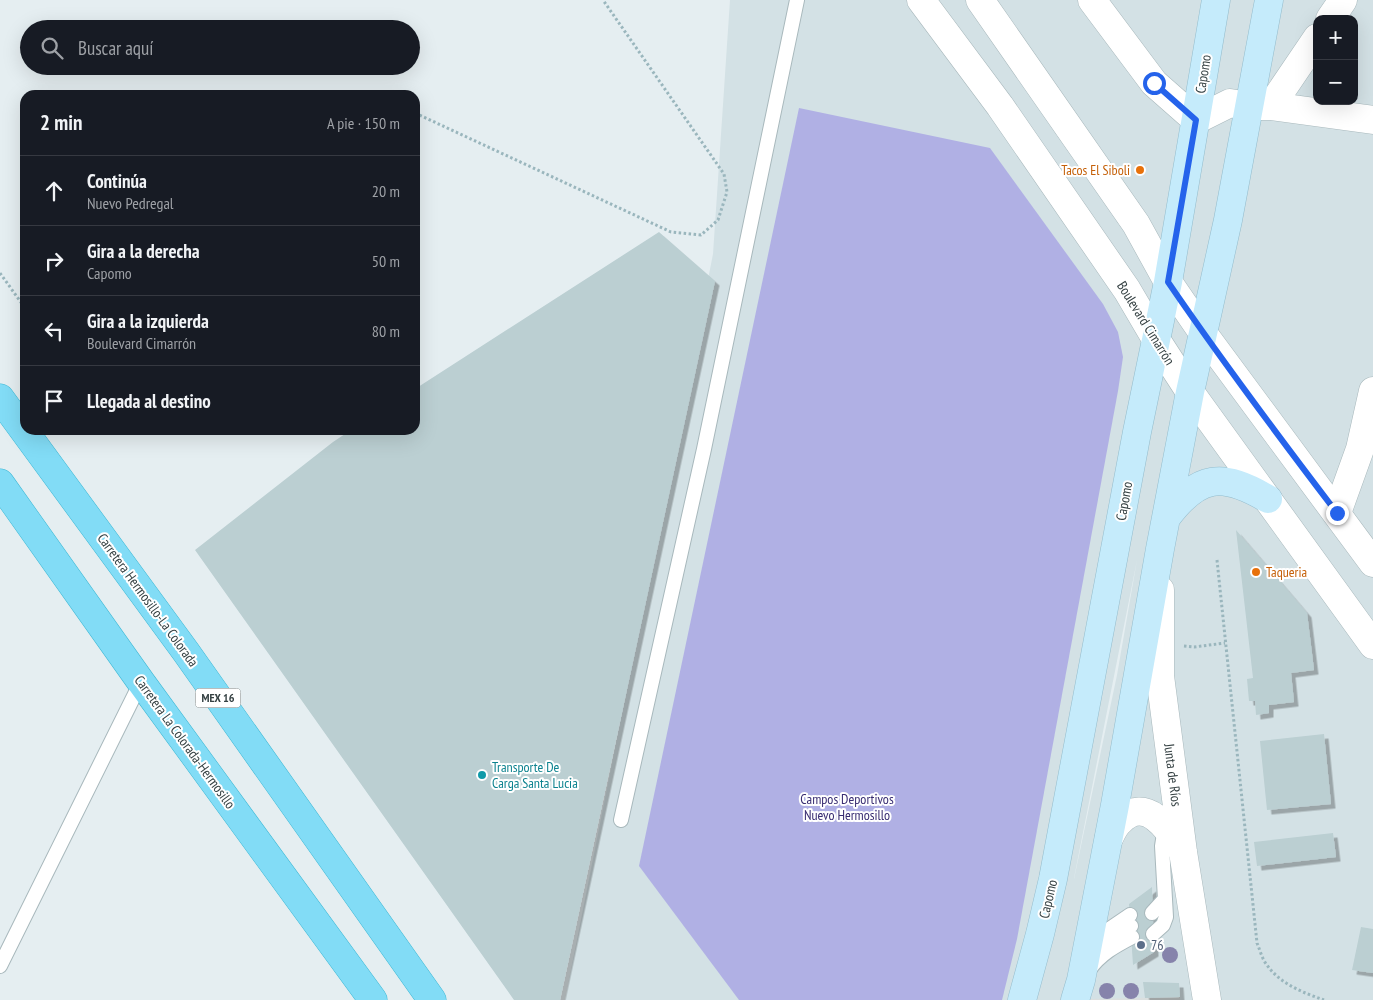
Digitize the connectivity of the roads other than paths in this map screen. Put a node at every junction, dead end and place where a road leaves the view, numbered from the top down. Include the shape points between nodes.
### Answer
1 (797, 0) edge
2 (921, 0) edge
3 (980, 0) edge
4 (1092, 0) edge
5 (1216, 0) edge
6 (1269, 0) edge
7 (1343, 0) edge
8 (1333, 15) edge
9 (1313, 43) edge
10 (1260, 106) junction
11 (1196, 120) junction
12 (1373, 120) edge
13 (1168, 282) junction
14 (1203, 333) junction
15 (1157, 341) junction
16 (1373, 391) edge
17 (1190, 392) junction
18 (0, 398) edge
19 (20, 425) edge
20 (27, 435) edge
21 (1366, 451) edge
22 (0, 483) edge
23 (1268, 499) junction
24 (1337, 513) junction
25 (1165, 519) junction
26 (1160, 549) junction
27 (1373, 563) edge
28 (1373, 645) edge
29 (141, 682) junction
30 (621, 820) dead end
31 (1166, 826) junction
32 (1109, 838) junction
33 (1183, 852) junction
34 (1156, 911) dead end
35 (1131, 931) junction
36 (0, 966) edge
37 (1089, 970) junction
38 (1078, 995) edge
39 (373, 1000) edge
40 (432, 1000) edge
41 (1022, 1000) edge
42 (1207, 1000) edge

1 - 30 lane via 704,449
2 - 15 street, Boulevard Cimarrón via 1011,122 1127,290
3 - 13 street via 1136,224
4 - 11 street via 1154,83
5 - 11 main road, Capomo
6 - 10 main road
7 - 8 street
9 - 10 street
10 - 11 street via 1230,102
10 - 12 street
10 - 14 main road via 1228,220
11 - 13 main road, Capomo
13 - 14 street
13 - 15 main road, Capomo
14 - 17 main road
14 - 24 street
15 - 17 street, Boulevard Cimarrón
15 - 41 main road, Capomo via 1053,879
16 - 21 street
17 - 23 street, Boulevard Cimarrón
17 - 25 main road
18 - 19 highway, Carretera Hermosillo-La Colorada / MEX 16
20 - 40 highway, Carretera Hermosillo-La Colorada / MEX 16 via 186,652
21 - 24 street
22 - 29 highway, Carretera La Colorada-Hermosillo
23 - 25 main road via 1239,484 1210,482 1193,488
23 - 28 street, Boulevard Cimarrón
24 - 27 street
25 - 26 main road
26 - 32 main road
26 - 33 street, Junta de Ríos via 1160,676
29 - 36 lane
29 - 39 highway, Carretera La Colorada-Hermosillo
31 - 32 street via 1154,815 1130,813 1119,821
31 - 33 street
31 - 34 lane
32 - 38 main road
33 - 42 street, Junta de Ríos
35 - 37 lane via 1097,959
35 - 37 lane via 1098,946
35 - 38 lane
37 - 38 lane

